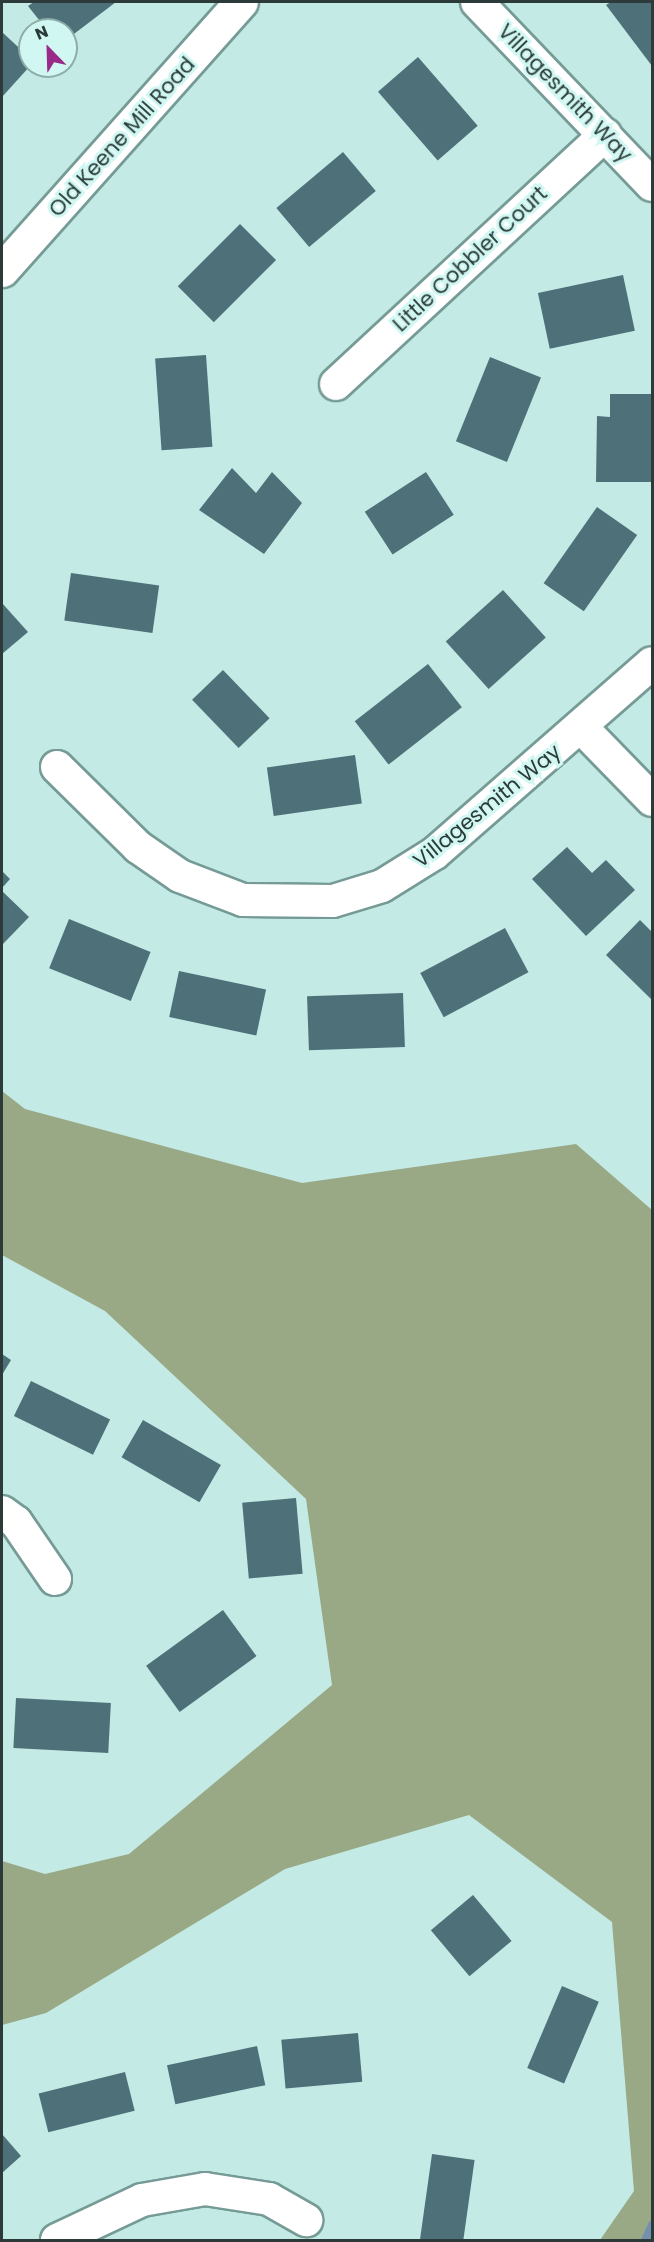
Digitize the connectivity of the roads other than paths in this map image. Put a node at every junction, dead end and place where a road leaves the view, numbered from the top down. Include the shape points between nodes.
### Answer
1 (241, 2) edge
2 (477, 2) edge
3 (605, 135) junction
4 (652, 185) edge
5 (2, 270) edge
6 (336, 384) dead end
7 (652, 663) edge
8 (583, 729) junction
9 (57, 767) dead end
10 (652, 800) edge
11 (2, 1512) edge
12 (55, 1580) dead end
13 (306, 2220) dead end
14 (57, 2241) edge

1 - 5 main road, Old Keene Mill Road
2 - 3 street, Villagesmith Way
3 - 4 street, Villagesmith Way
3 - 6 street, Little Cobbler Court
7 - 8 street, Villagesmith Way
8 - 9 street, Villagesmith Way via 407,872 355,895 305,904 243,900 180,876 138,847
8 - 10 street
11 - 12 street via 16,1522
13 - 14 street via 269,2199 205,2189 142,2200

